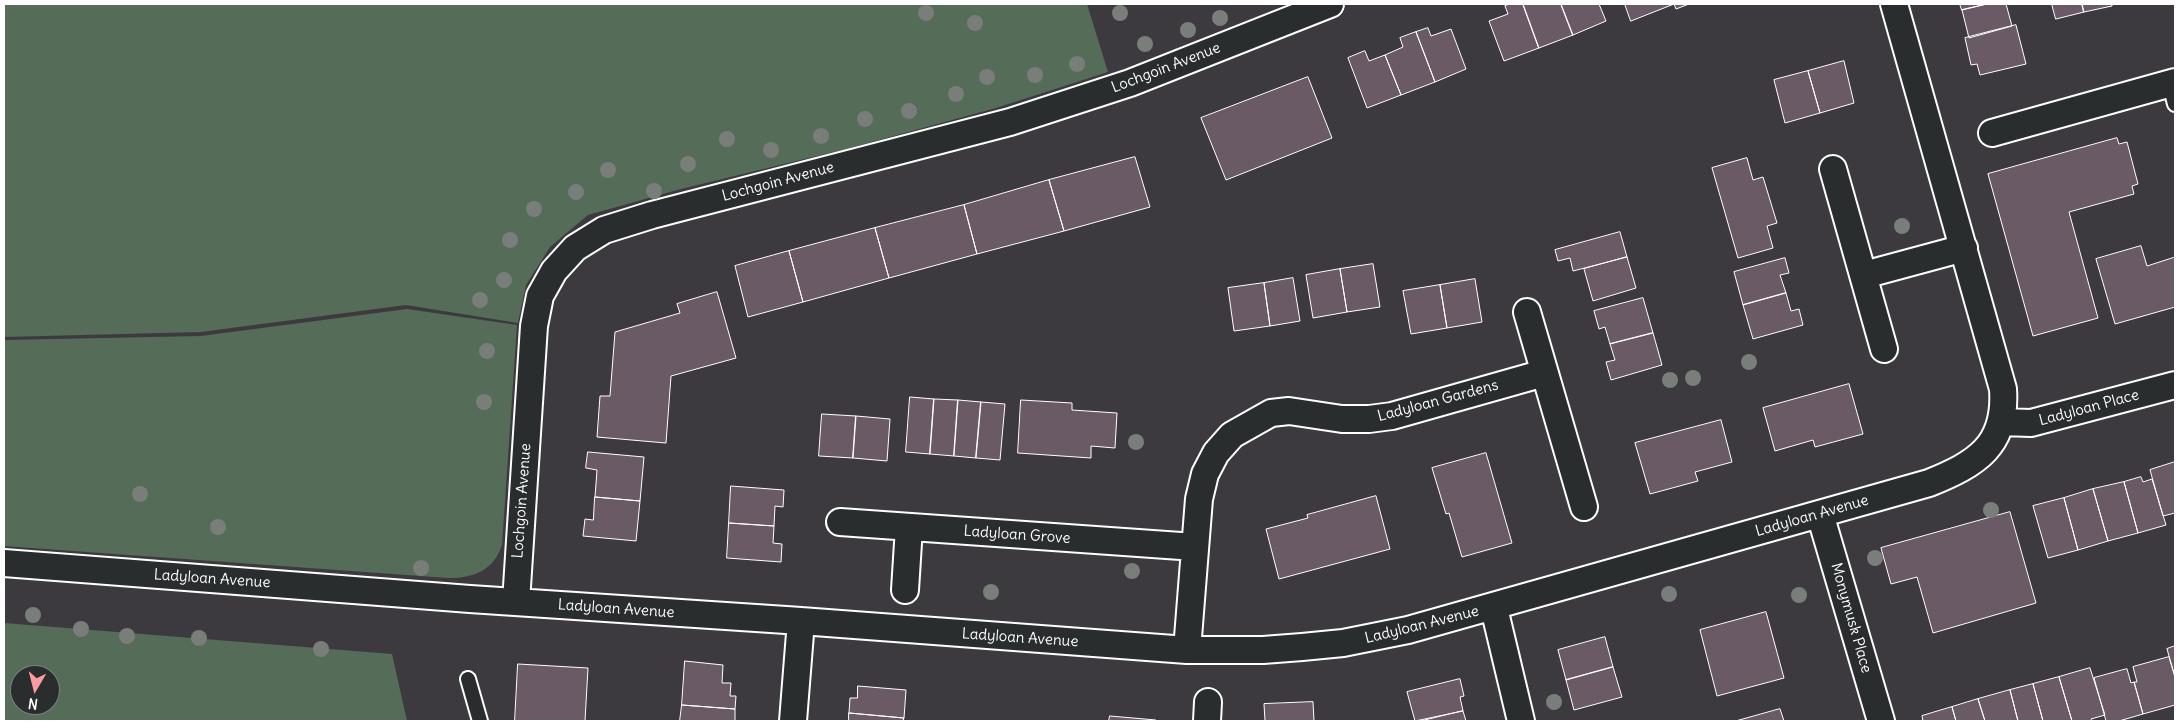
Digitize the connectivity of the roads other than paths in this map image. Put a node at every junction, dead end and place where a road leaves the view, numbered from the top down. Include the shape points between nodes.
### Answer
1 (1330, 4) edge
2 (1894, 4) edge
3 (2174, 90) edge
4 (1992, 133) dead end
5 (1833, 169) dead end
6 (1964, 248) junction
7 (1864, 275) junction
8 (1527, 312) dead end
9 (1884, 349) dead end
10 (1544, 373) junction
11 (2175, 385) edge
12 (2000, 427) junction
13 (1584, 507) dead end
14 (1820, 514) junction
15 (840, 522) dead end
16 (908, 527) junction
17 (1194, 547) junction
18 (4, 563) edge
19 (905, 590) dead end
20 (516, 602) junction
21 (1494, 608) junction
22 (801, 621) junction
23 (1188, 650) junction
24 (468, 679) dead end
25 (480, 721) edge
26 (793, 721) edge
27 (1521, 721) edge
28 (1881, 721) edge

1 - 20 street, Lochgoin Avenue via 1130,83 1010,122 652,215 604,230 575,248 554,271 540,296 534,326
2 - 6 street
3 - 4 street
5 - 7 street
6 - 7 street
6 - 12 street via 2003,389
7 - 9 street
8 - 10 street
10 - 13 street
10 - 17 street, Ladyloan Gardens via 1392,416 1342,419 1290,411 1271,413 1232,435 1216,453 1205,474 1199,499
11 - 12 street, Ladyloan Place via 2031,423
12 - 14 street, Ladyloan Avenue via 1979,457 1960,471
14 - 21 street, Ladyloan Avenue
14 - 28 street, Monymusk Place
15 - 16 street, Ladyloan Grove
16 - 17 street, Ladyloan Grove
16 - 19 street
17 - 23 street, Ladyloan Gardens
18 - 20 street, Ladyloan Avenue
20 - 22 street, Ladyloan Avenue
21 - 23 street, Ladyloan Avenue via 1344,643 1263,650
21 - 27 street
22 - 23 street, Ladyloan Avenue
22 - 26 street
24 - 25 lane

